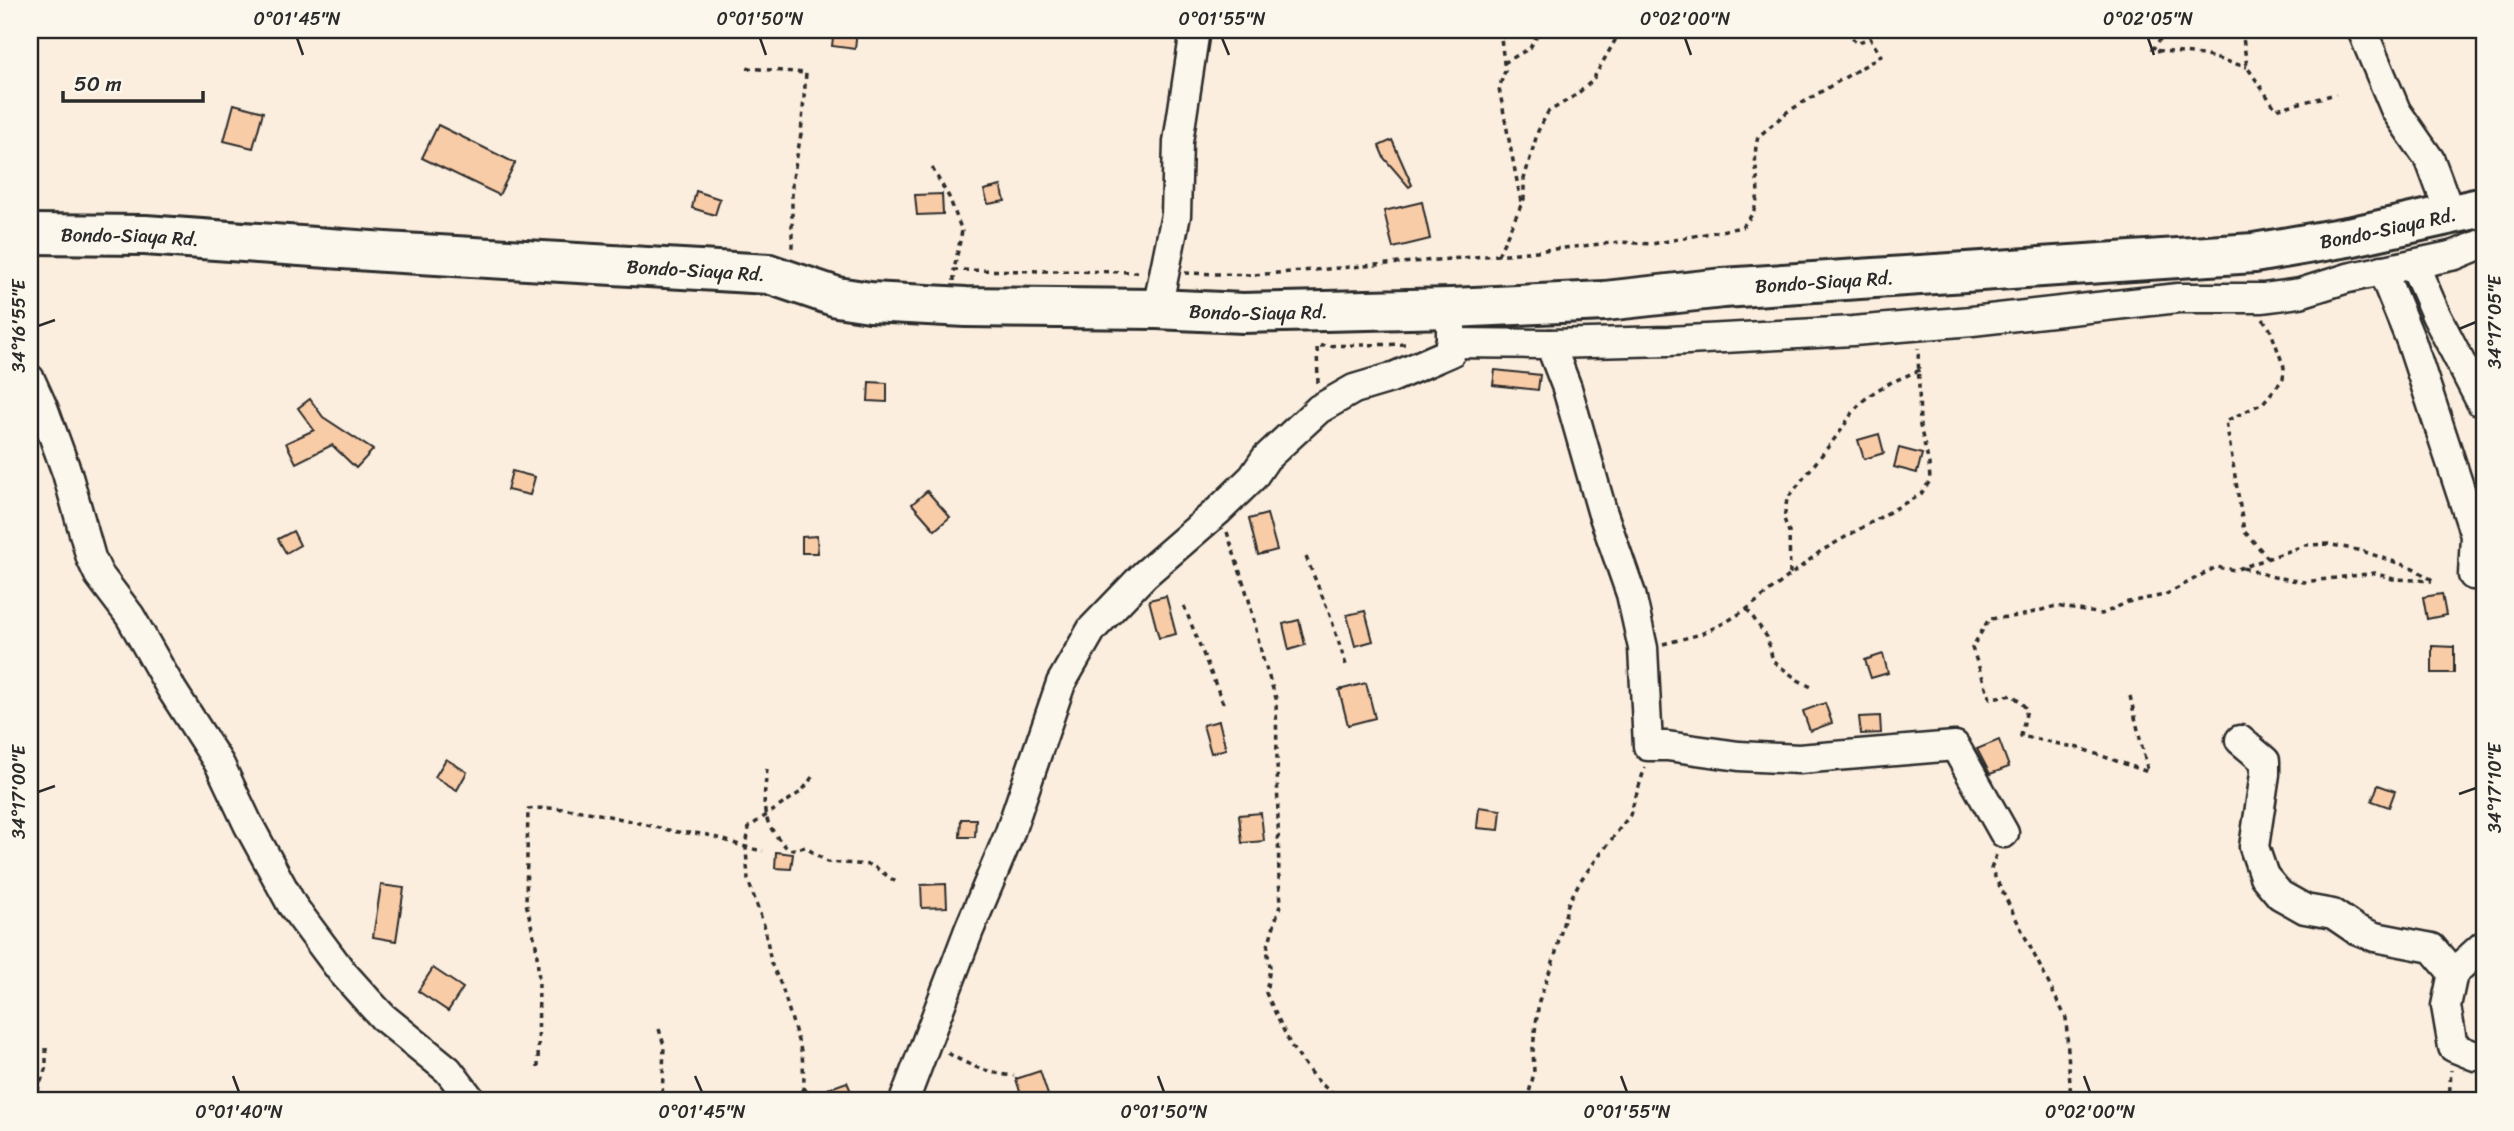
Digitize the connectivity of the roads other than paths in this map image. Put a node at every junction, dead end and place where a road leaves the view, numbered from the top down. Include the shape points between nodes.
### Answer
1 (1195, 30) edge
2 (2362, 30) edge
3 (2468, 211) edge
4 (30, 234) edge
5 (2484, 243) edge
6 (2414, 264) junction
7 (2382, 270) junction
8 (1161, 291) junction
9 (1451, 325) junction
10 (1550, 344) junction
11 (30, 379) edge
12 (2484, 402) edge
13 (2473, 575) dead end
14 (2240, 740) dead end
15 (2004, 833) road end
16 (2484, 945) edge
17 (2452, 973) junction
18 (2484, 1056) edge
19 (472, 1101) edge
20 (904, 1101) edge

1 - 8 street via 1178,142 1176,215
2 - 3 street via 2396,111
3 - 9 highway, Bondo-Siaya Rd. via 2254,253 1723,288
4 - 8 highway, Bondo-Siaya Rd. via 145,235 769,274 836,297 870,302 953,288
5 - 6 street
6 - 7 street
6 - 12 street
7 - 10 street via 2300,293 2263,298 2178,298 1972,321 1739,338
7 - 13 street via 2412,341 2475,536
8 - 9 highway, Bondo-Siaya Rd. via 1243,313
9 - 10 street
9 - 20 street via 1451,352 1354,390 1320,410 1092,629 1061,683 1009,835
10 - 15 street via 1631,594 1643,649 1648,746 1799,758 1955,746
11 - 19 street via 99,575 130,616 220,765 292,905 369,1002 448,1070
14 - 17 street via 2264,761 2254,847 2264,877 2280,895 2305,909 2333,914 2375,937 2431,948
16 - 17 street
17 - 18 street via 2446,1006 2453,1047

